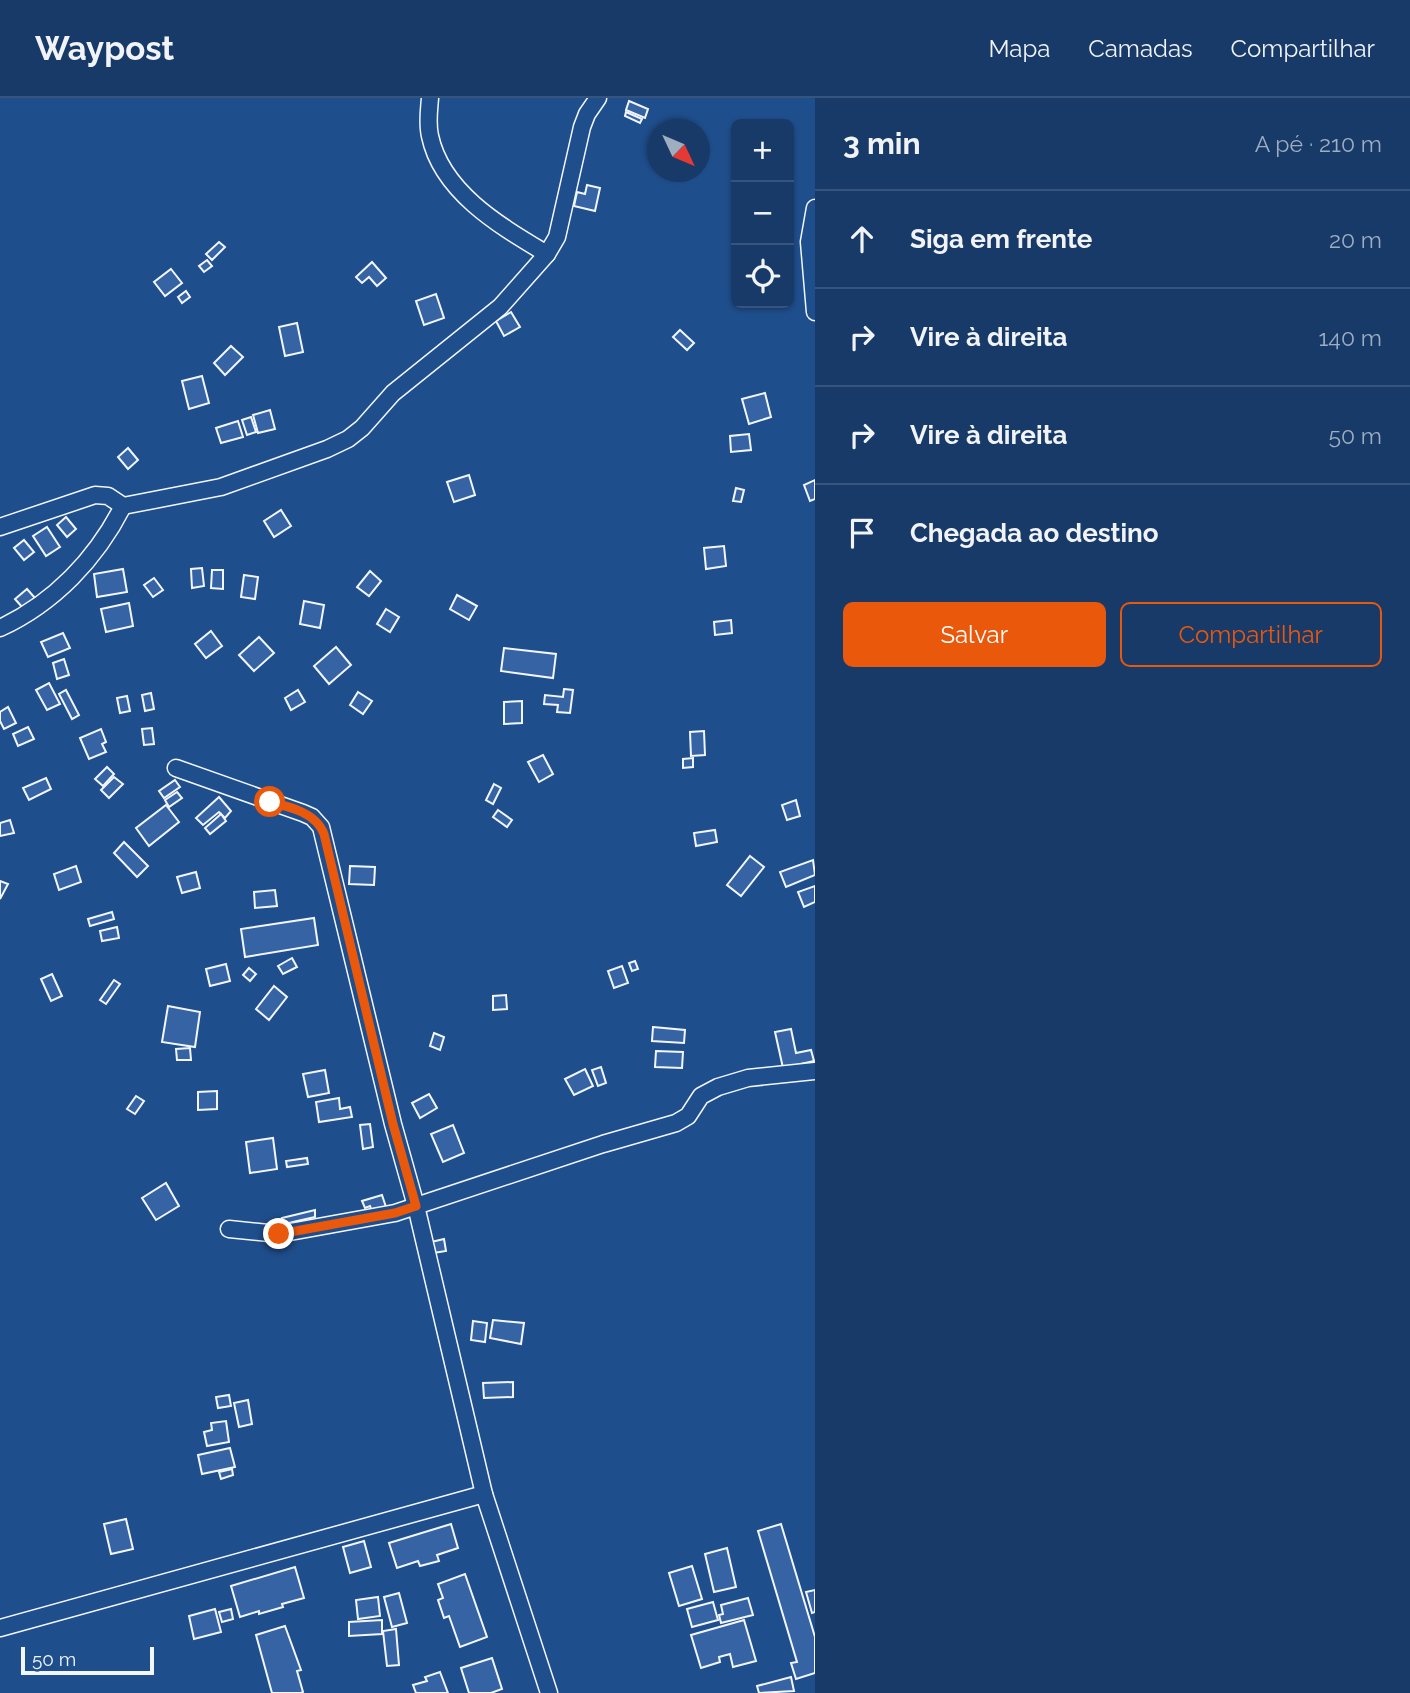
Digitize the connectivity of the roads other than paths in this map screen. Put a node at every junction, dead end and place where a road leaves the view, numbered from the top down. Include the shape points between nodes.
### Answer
1 (430, 98) edge
2 (598, 98) edge
3 (815, 208) edge
4 (547, 254) junction
5 (815, 312) edge
6 (123, 506) junction
7 (0, 527) edge
8 (0, 628) edge
9 (176, 768) dead end
10 (815, 1070) edge
11 (416, 1206) junction
12 (229, 1229) dead end
13 (484, 1494) junction
14 (0, 1628) edge
15 (549, 1693) edge

1 - 4 street via 430,136 446,171 490,220
2 - 4 street via 582,127 557,237
3 - 5 street via 810,242
4 - 6 street via 500,307 393,393 348,439 221,487
6 - 7 street via 108,496 94,495
6 - 8 street via 75,576
9 - 11 street via 303,813 321,827
10 - 11 street via 748,1078 718,1087 702,1096 688,1116 676,1123
11 - 12 street via 279,1234
11 - 13 street
13 - 14 street
13 - 15 street

